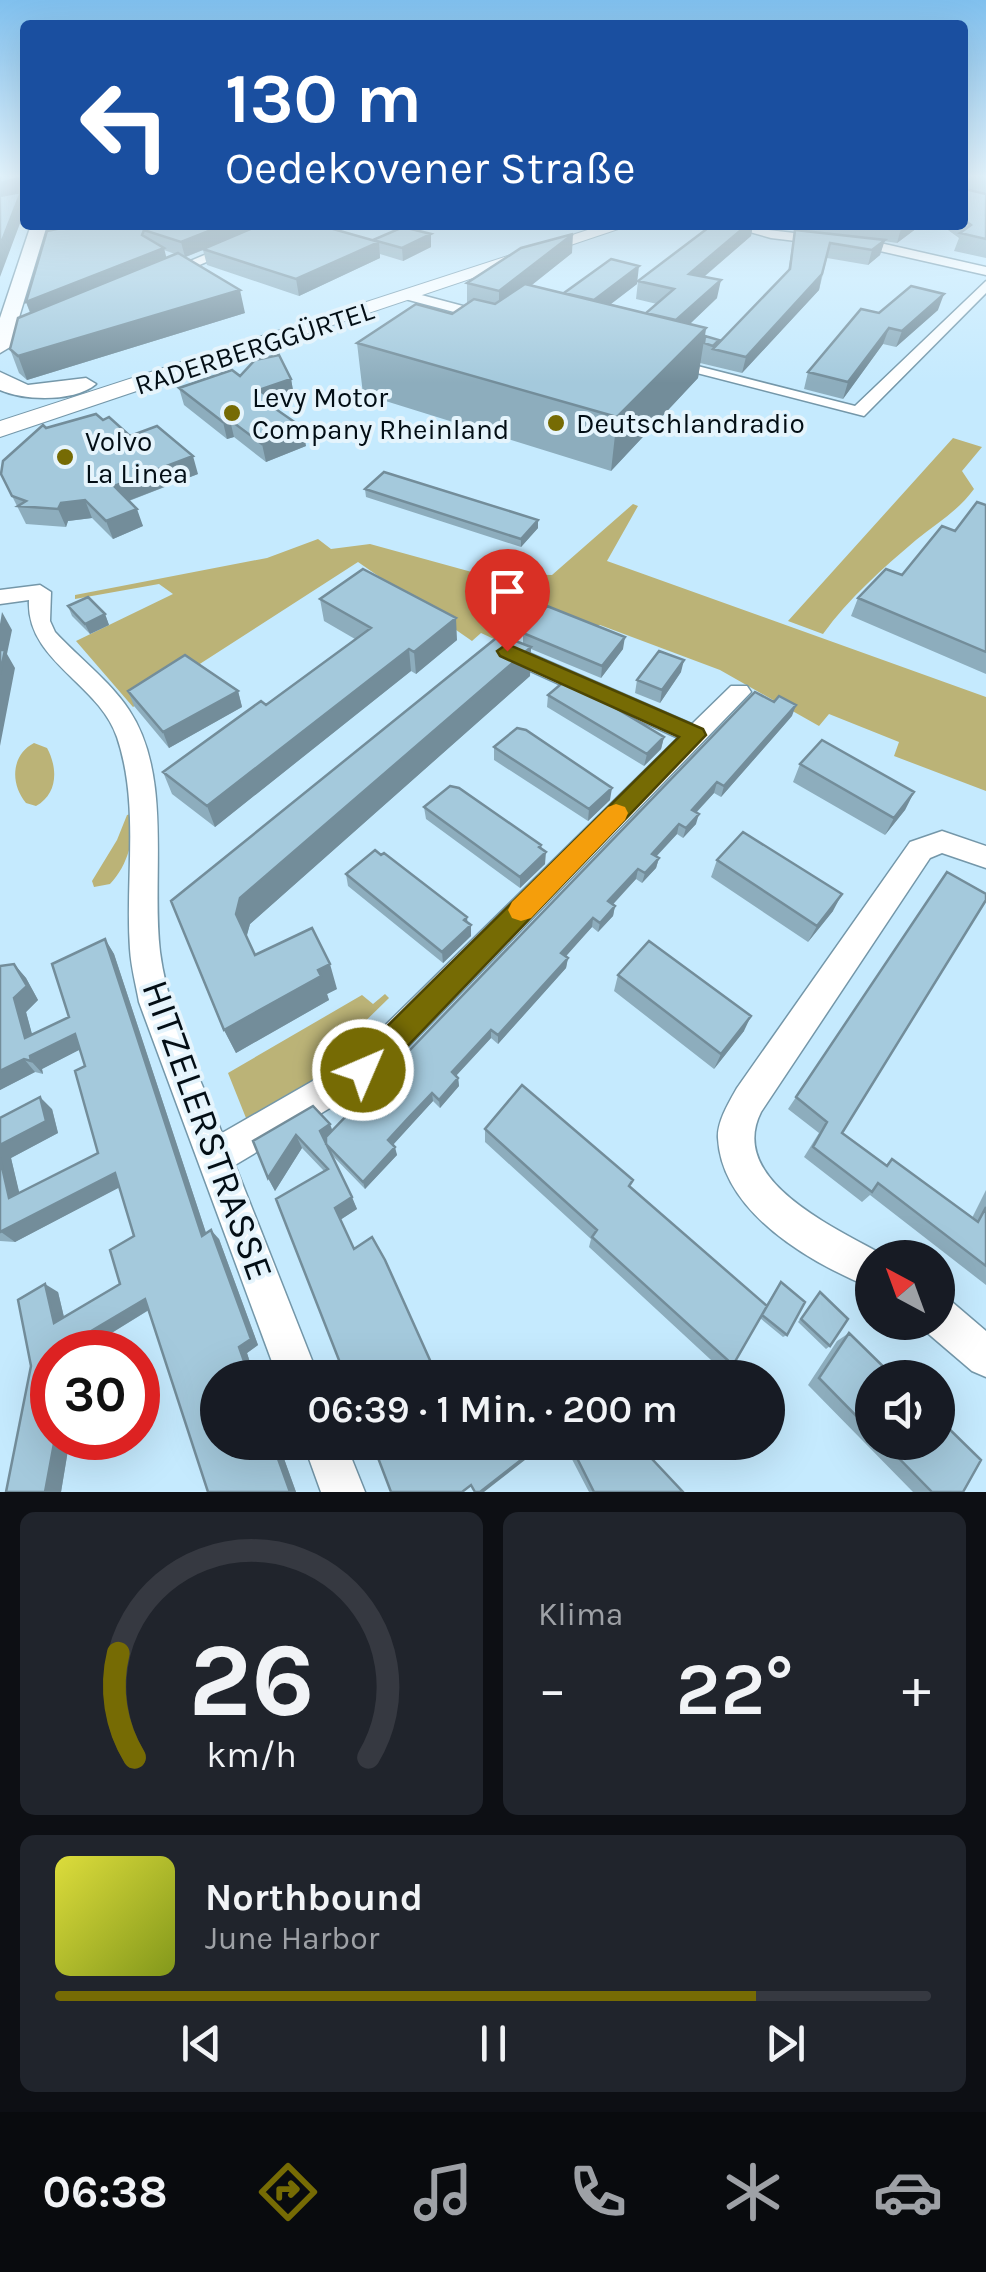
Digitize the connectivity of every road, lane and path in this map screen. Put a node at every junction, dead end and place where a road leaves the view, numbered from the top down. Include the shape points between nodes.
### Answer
1 (37, 245) edge
2 (238, 245) edge
3 (536, 245) edge
4 (542, 245) edge
5 (858, 245) edge
6 (532, 247) junction
7 (986, 271) edge
8 (147, 282) edge
9 (986, 285) edge
10 (405, 291) junction
11 (350, 306) junction
12 (512, 323) edge
13 (6, 338) edge
14 (645, 357) edge
15 (0, 378) edge
16 (86, 384) junction
17 (66, 408) junction
18 (0, 411) edge
19 (0, 429) edge
20 (0, 448) edge
21 (0, 597) edge
22 (481, 661) edge
23 (739, 692) dead end
24 (695, 735) junction
25 (986, 857) edge
26 (214, 1157) junction
27 (855, 1259) edge
28 (955, 1331) edge
29 (986, 1357) edge
30 (292, 1360) edge
31 (331, 1460) edge
32 (344, 1492) edge

1 - 13 street
2 - 8 street
3 - 6 main road, RADERBERGGÜRTEL
4 - 6 main road, RADERBERGGÜRTEL
5 - 7 street
6 - 10 main road, RADERBERGGÜRTEL
9 - 14 street via 858,412
10 - 11 main road, RADERBERGGÜRTEL
10 - 12 street
11 - 16 main road, RADERBERGGÜRTEL
11 - 17 main road, RADERBERGGÜRTEL
15 - 16 street via 23,391
16 - 18 main road, RADERBERGGÜRTEL
17 - 19 main road, RADERBERGGÜRTEL
17 - 20 main road
21 - 26 street, HITZELERSTRASSE via 40,592 45,634 120,714 130,738 156,902 146,950 155,1002
22 - 24 street via 495,650 507,651
23 - 24 street
24 - 26 street via 363,1070
25 - 27 street via 942,842 920,850 749,1100 735,1134 744,1174 772,1206
26 - 30 street, HITZELERSTRASSE
28 - 29 street
31 - 32 street

